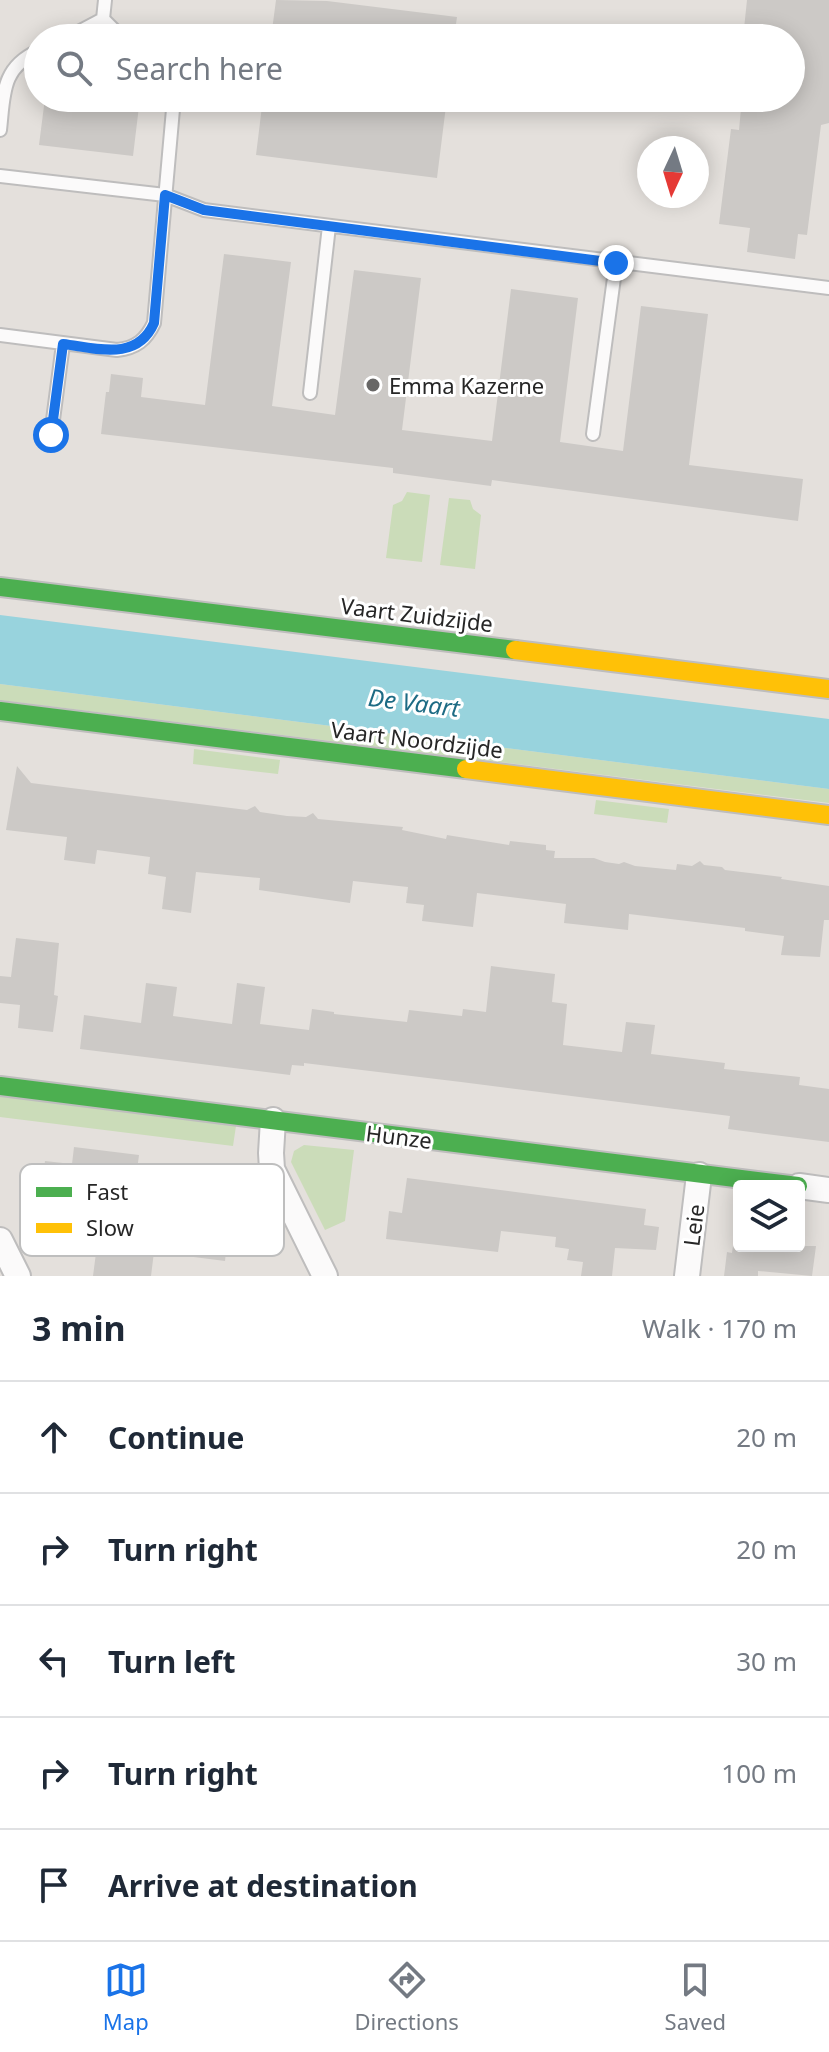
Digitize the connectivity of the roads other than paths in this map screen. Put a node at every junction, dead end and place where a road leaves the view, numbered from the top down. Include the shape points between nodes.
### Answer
1 (105, 0) edge
2 (103, 19) junction
3 (94, 24) edge
4 (108, 24) edge
5 (24, 58) edge
6 (173, 112) edge
7 (0, 130) edge
8 (0, 176) edge
9 (165, 195) junction
10 (329, 226) junction
11 (616, 263) junction
12 (829, 288) edge
13 (0, 335) edge
14 (63, 344) junction
15 (310, 393) dead end
16 (593, 434) dead end
17 (51, 435) dead end
18 (0, 587) edge
19 (829, 689) edge
20 (0, 711) edge
21 (829, 815) edge
22 (0, 1086) edge
23 (273, 1120) junction
24 (272, 1164) edge
25 (699, 1175) junction
26 (744, 1180) edge
27 (805, 1187) edge
28 (829, 1190) edge
29 (284, 1193) edge
30 (0, 1240) edge
31 (18, 1276) edge
32 (325, 1276) edge
33 (687, 1276) edge

1 - 2 lane
2 - 3 lane
2 - 4 lane
5 - 7 lane via 6,84
6 - 9 lane
8 - 9 lane
9 - 10 lane via 204,210
9 - 14 lane via 150,333 131,348 117,350
10 - 11 lane
10 - 15 lane
11 - 12 lane
11 - 16 lane
13 - 14 lane
14 - 17 lane
18 - 19 street, Vaart Zuidzijde
20 - 21 street, Vaart Noordzijde
22 - 23 street, Hunze
23 - 24 street
23 - 25 street, Hunze
25 - 26 street, Hunze
25 - 33 street, Leie
27 - 28 street, Hunze
29 - 32 street
30 - 31 street

